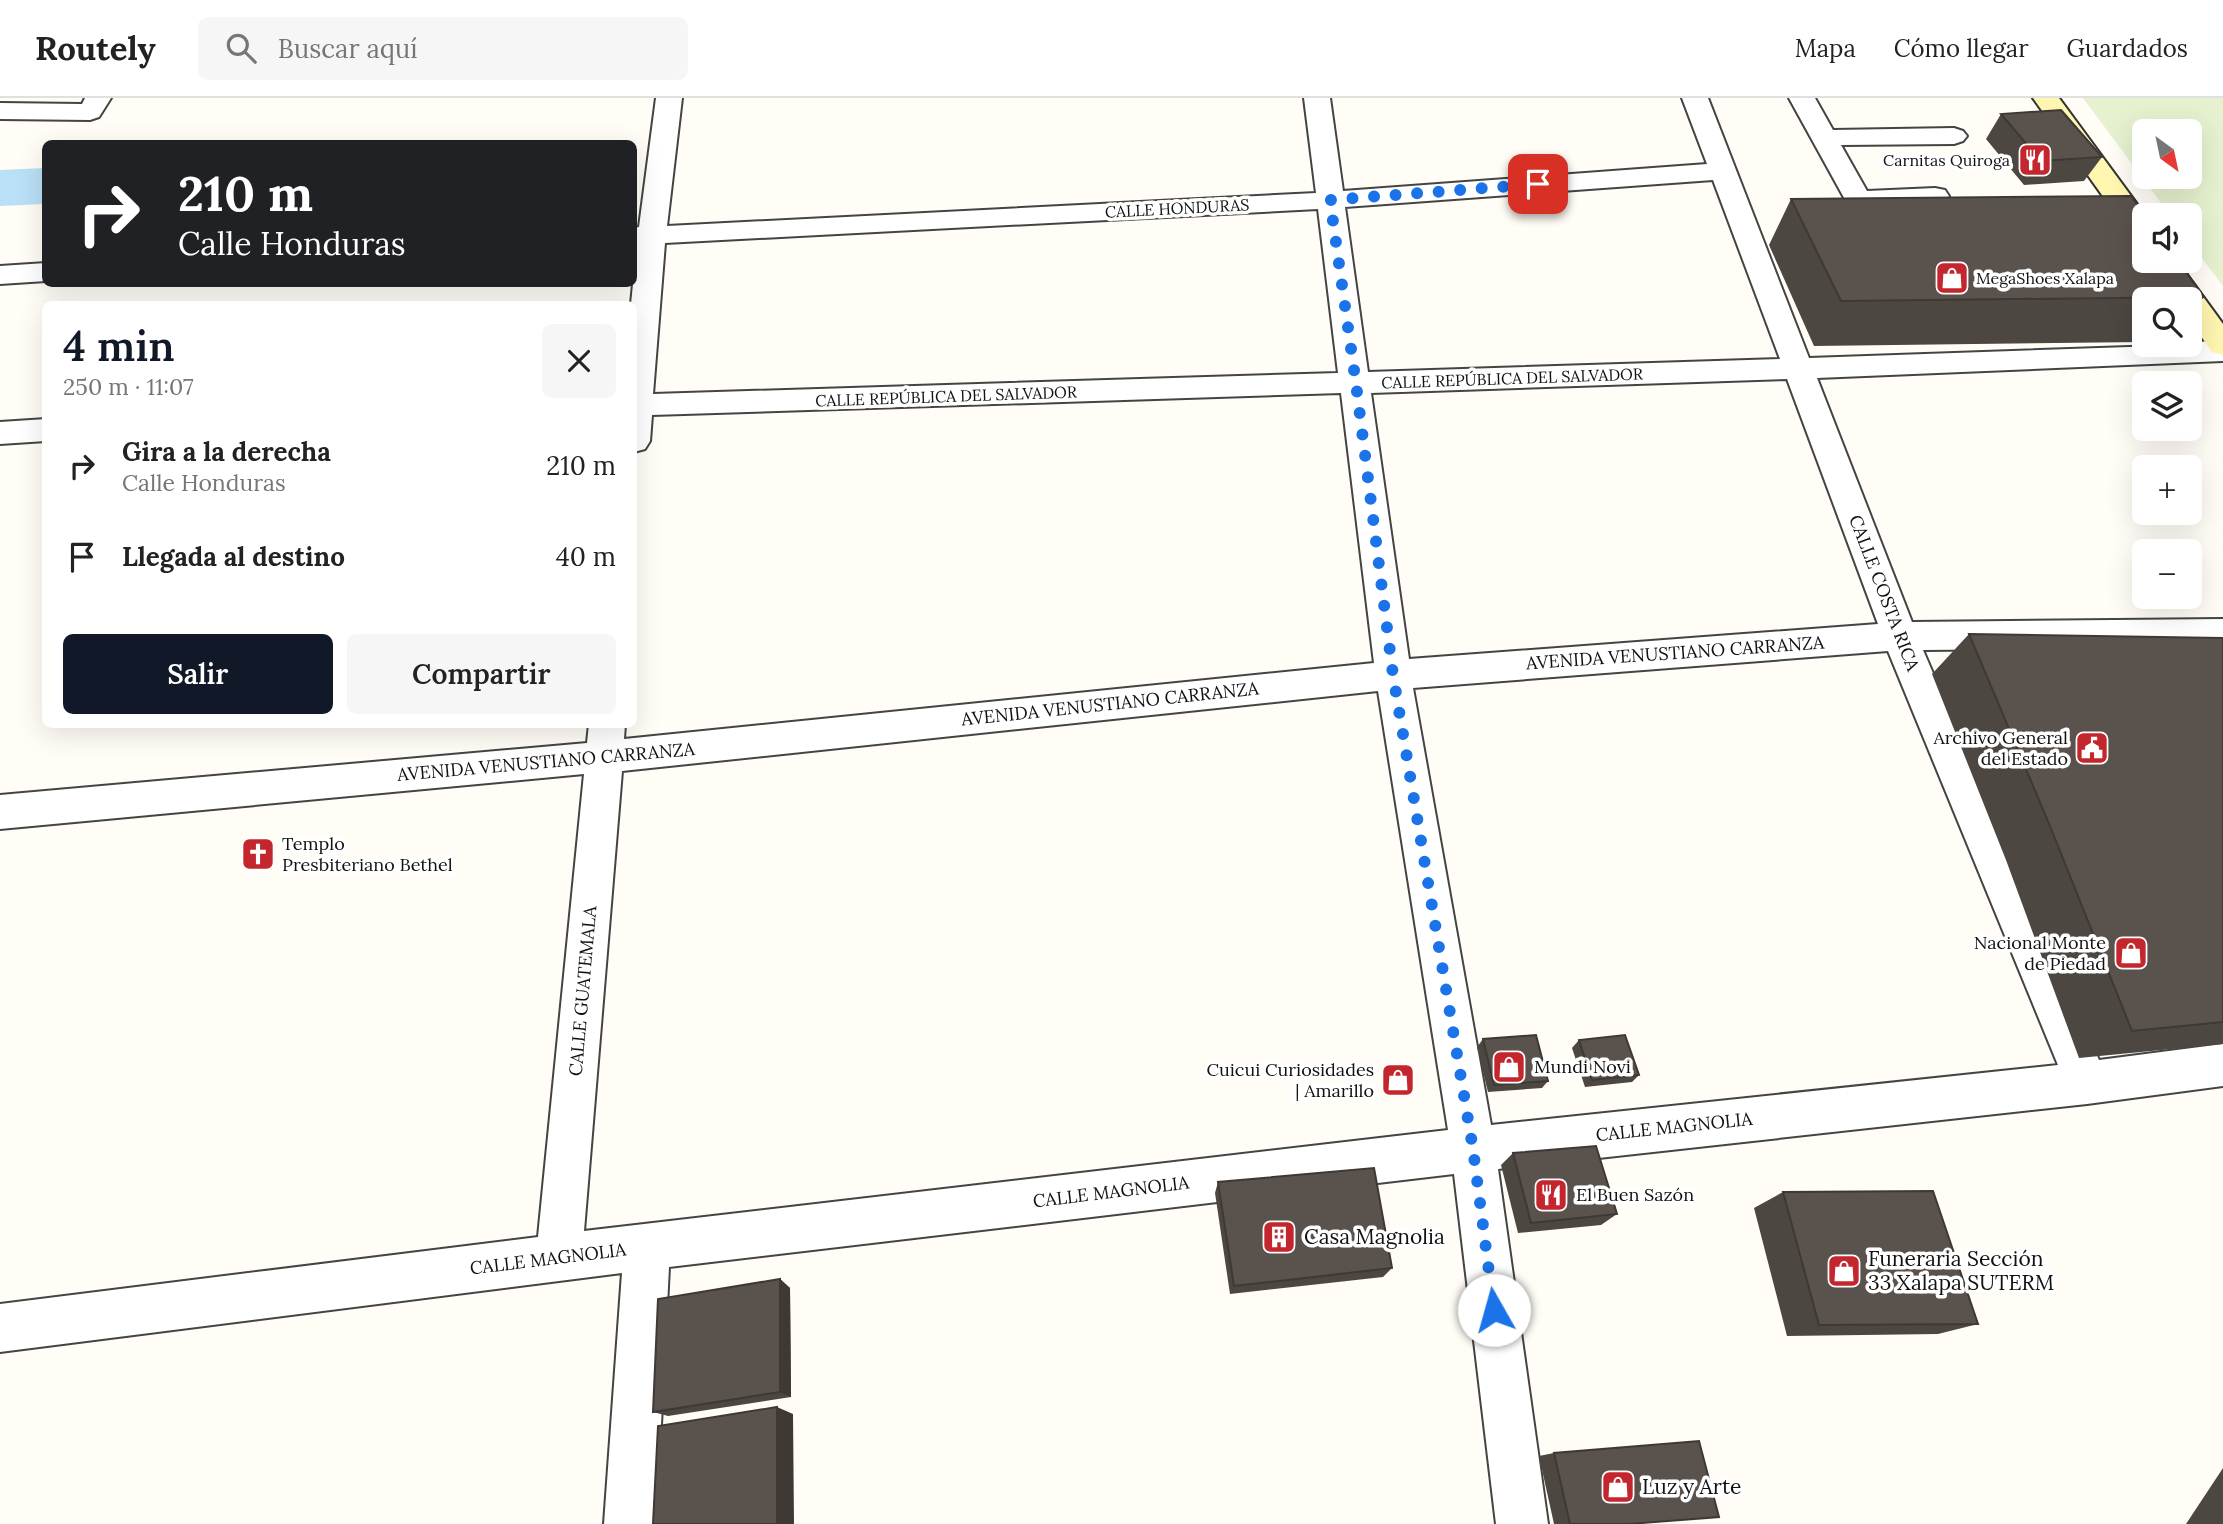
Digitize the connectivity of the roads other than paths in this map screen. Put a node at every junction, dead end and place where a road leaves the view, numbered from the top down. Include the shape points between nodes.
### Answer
1 (669, 98) edge
2 (1317, 98) edge
3 (1695, 98) edge
4 (1802, 98) edge
5 (2046, 98) edge
6 (94, 105) edge
7 (0, 111) edge
8 (1954, 136) dead end
9 (1823, 138) junction
10 (1721, 171) junction
11 (1936, 196) edge
12 (1330, 200) junction
13 (2132, 217) edge
14 (643, 235) edge
15 (42, 272) edge
16 (2172, 273) edge
17 (0, 275) edge
18 (2223, 345) edge
19 (2223, 351) edge
20 (637, 362) edge
21 (1797, 369) junction
22 (1356, 384) junction
23 (637, 405) edge
24 (42, 430) edge
25 (0, 433) edge
26 (2223, 634) edge
27 (1900, 636) junction
28 (1393, 675) junction
29 (605, 741) edge
30 (0, 812) edge
31 (2223, 1065) edge
32 (2087, 1083) junction
33 (1473, 1149) junction
34 (646, 1247) junction
35 (559, 1257) junction
36 (0, 1328) edge
37 (630, 1524) edge
38 (1522, 1524) edge

1 - 14 street
2 - 12 street
3 - 10 street, CALLE COSTA RICA
4 - 9 street
5 - 13 main road
6 - 7 street
8 - 9 street
9 - 11 street via 1858,199
10 - 12 street, CALLE HONDURAS
10 - 21 street, CALLE COSTA RICA
12 - 14 street, CALLE HONDURAS
12 - 22 street
14 - 20 street
15 - 17 street
16 - 18 main road
19 - 21 street, CALLE REPÚBLICA DEL SALVADOR
21 - 22 street, CALLE REPÚBLICA DEL SALVADOR
21 - 27 street, CALLE COSTA RICA
22 - 23 street, CALLE REPÚBLICA DEL SALVADOR
22 - 28 street
24 - 25 street
26 - 27 street, AVENIDA VENUSTIANO CARRANZA
27 - 28 street, AVENIDA VENUSTIANO CARRANZA
27 - 32 street, CALLE COSTA RICA
28 - 29 street, AVENIDA VENUSTIANO CARRANZA
28 - 33 street
29 - 30 street, AVENIDA VENUSTIANO CARRANZA
29 - 35 street, CALLE GUATEMALA
31 - 32 street, CALLE MAGNOLIA
32 - 33 street, CALLE MAGNOLIA
33 - 34 street, CALLE MAGNOLIA
33 - 38 street
34 - 35 street, CALLE MAGNOLIA
34 - 37 street
35 - 36 street, CALLE MAGNOLIA

